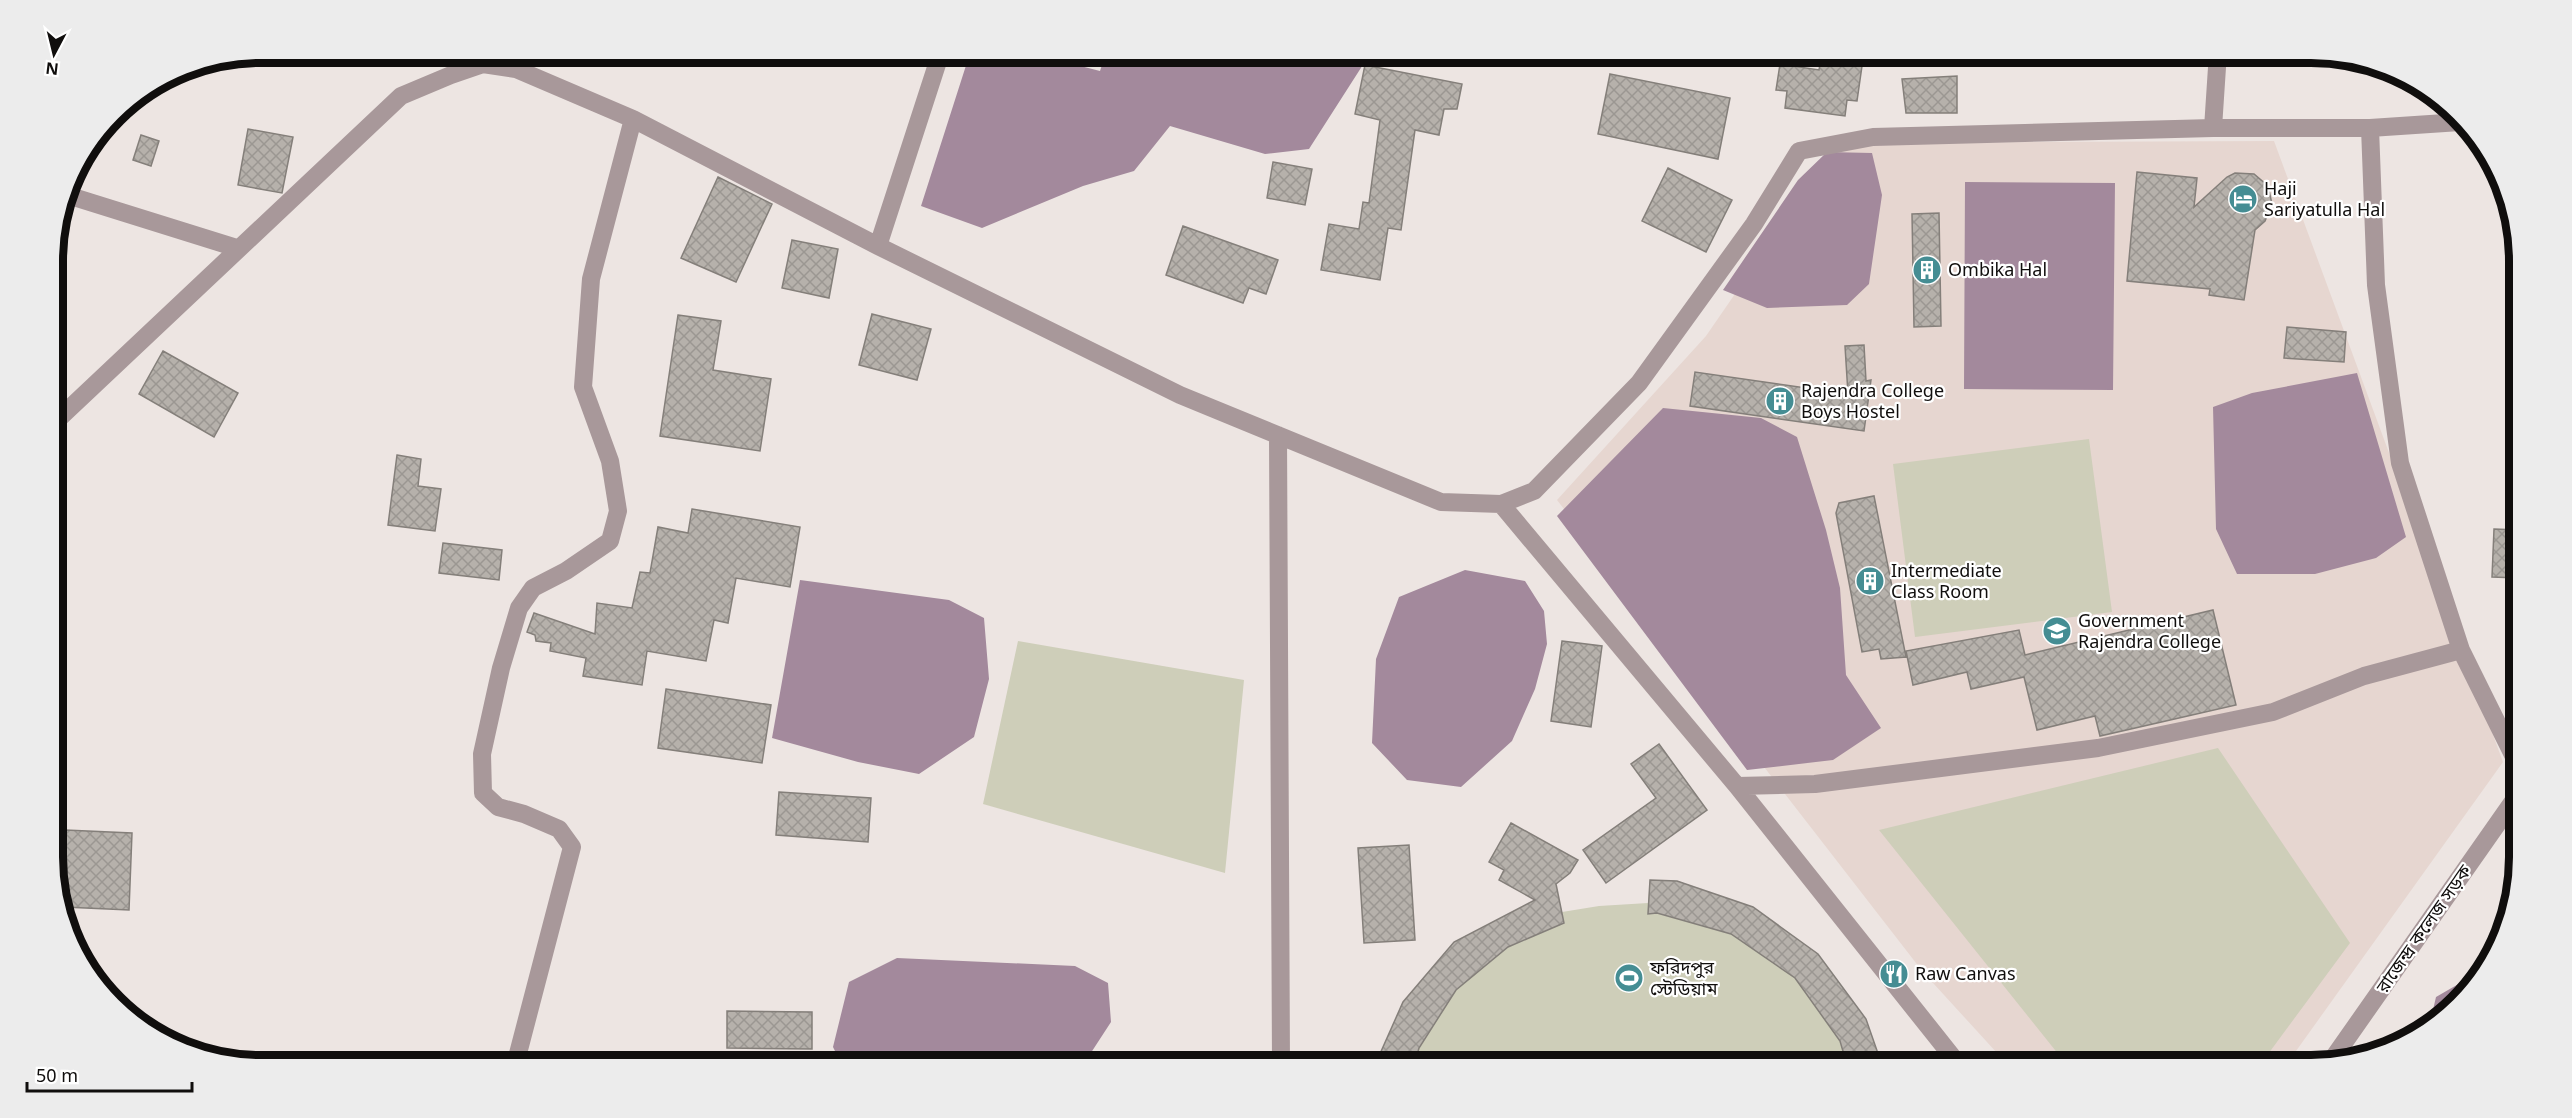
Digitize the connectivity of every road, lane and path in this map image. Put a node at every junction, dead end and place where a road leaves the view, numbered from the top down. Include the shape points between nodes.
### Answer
1 (469, 63) edge
2 (495, 63) edge
3 (937, 63) edge
4 (2217, 63) edge
5 (633, 119) junction
6 (2452, 123) edge
7 (2213, 128) junction
8 (2370, 128) junction
9 (74, 197) edge
10 (878, 246) junction
11 (237, 248) junction
12 (63, 414) edge
13 (1278, 435) junction
14 (1501, 504) junction
15 (2461, 650) junction
16 (2509, 747) edge
17 (1737, 786) junction
18 (2509, 807) edge
19 (2337, 1053) edge
20 (518, 1055) edge
21 (1281, 1055) edge
22 (1951, 1055) edge

1 - 11 street via 401,96
2 - 5 street
3 - 10 street
4 - 7 street
5 - 10 street
5 - 20 street via 591,279 583,387 610,460 618,511 610,541 532,588 519,608 482,754 483,793 498,807 559,829 572,848
6 - 8 street
7 - 8 street
7 - 14 street via 1873,137 1799,151 1754,224 1639,382 1534,491
8 - 15 street via 2376,285 2400,463
9 - 11 street
10 - 13 street via 1180,395
11 - 12 street
13 - 14 street via 1441,502
13 - 21 street
14 - 17 street
15 - 16 street
15 - 17 street via 2364,676 2273,712 2098,748 1815,784
17 - 22 street
18 - 19 street, রাজেন্দ্র কলেজ সড়ক

